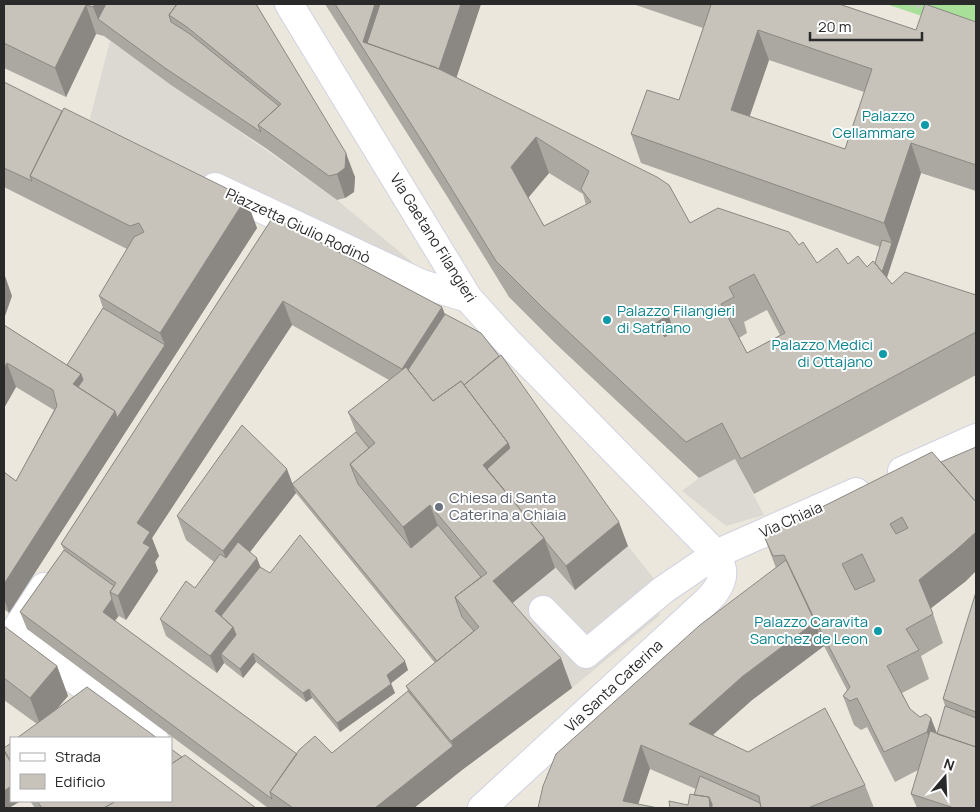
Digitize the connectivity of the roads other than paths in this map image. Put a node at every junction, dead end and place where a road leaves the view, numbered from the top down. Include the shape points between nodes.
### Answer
1 (289, 4) edge
2 (194, 177) edge
3 (468, 298) junction
4 (976, 438) edge
5 (716, 554) junction
6 (57, 567) edge
7 (543, 610) dead end
8 (9, 630) edge
9 (153, 737) edge
10 (482, 808) edge

1 - 3 street, Via Gaetano Filangieri
2 - 3 street, Piazzetta Giulio Rodinò via 276,228 422,284
3 - 5 street, Via Gaetano Filangieri via 505,340
4 - 5 street, Via Chiaia
5 - 7 street, Via Chiaia via 663,590 586,654
5 - 10 street, Via Santa Caterina via 723,572 716,592
6 - 8 street
8 - 9 street

